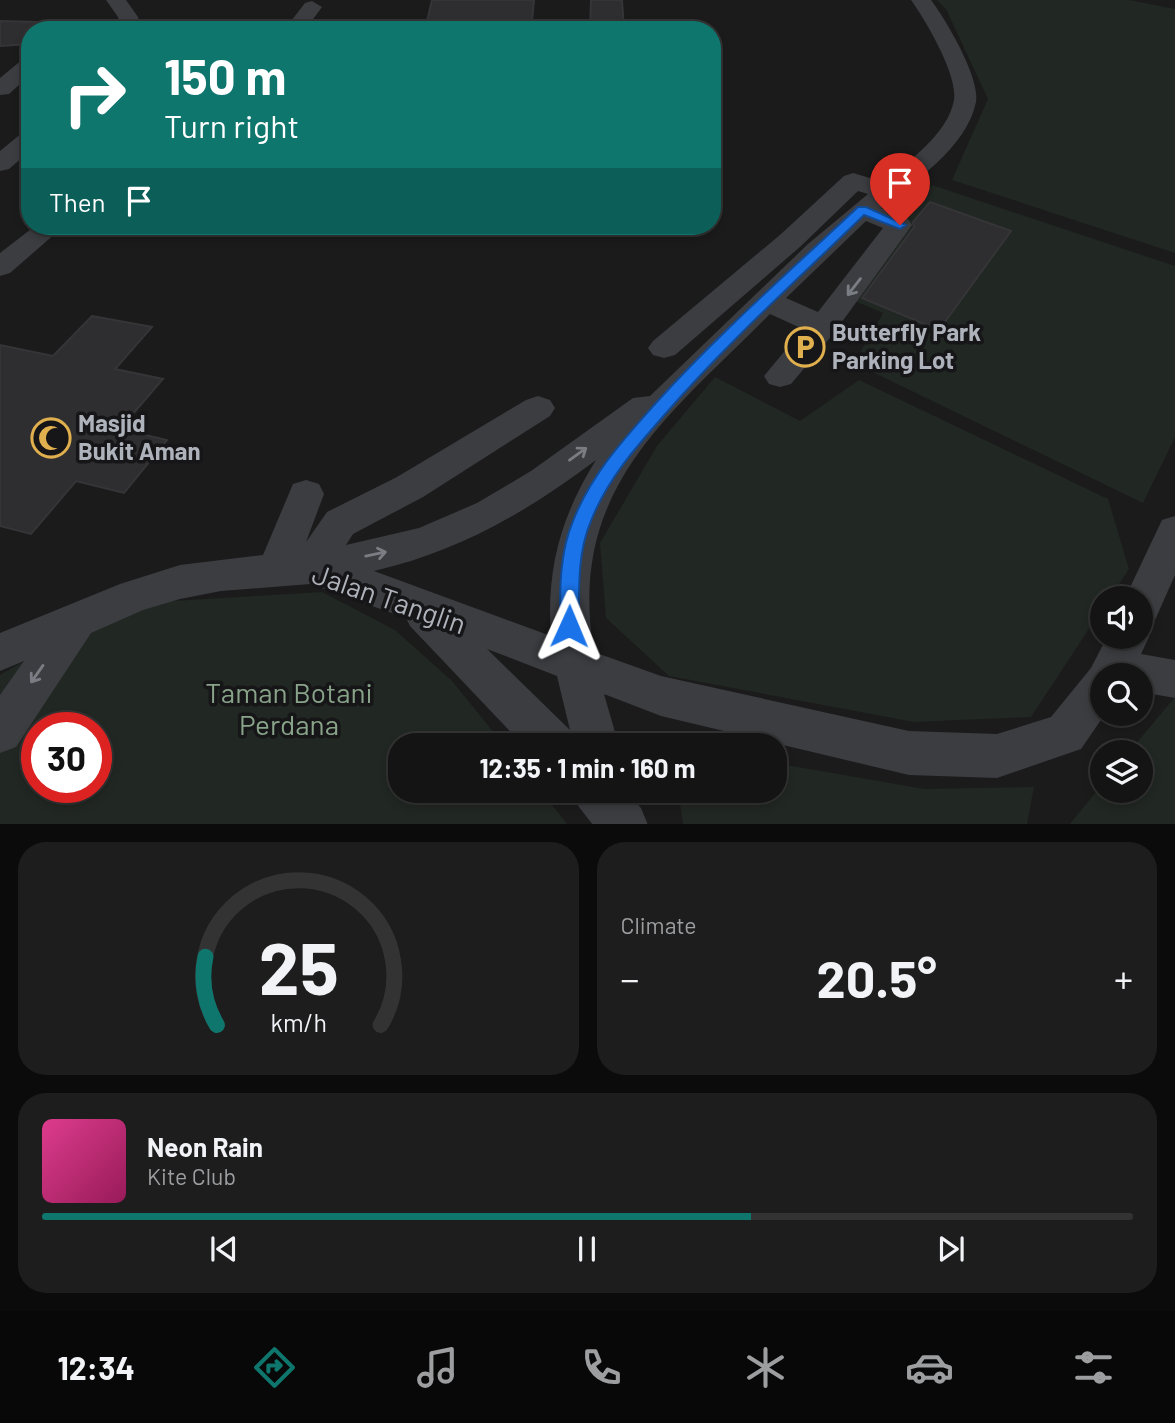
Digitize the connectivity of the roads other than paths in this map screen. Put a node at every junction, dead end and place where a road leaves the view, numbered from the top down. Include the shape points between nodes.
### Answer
1 (116, 0) edge
2 (921, 0) edge
3 (312, 7) dead end
4 (129, 21) edge
5 (301, 21) edge
6 (21, 71) edge
7 (1, 90) edge
8 (21, 91) edge
9 (16, 144) edge
10 (0, 164) edge
11 (886, 191) junction
12 (862, 210) junction
13 (40, 235) edge
14 (791, 240) junction
15 (817, 251) junction
16 (0, 267) edge
17 (766, 301) junction
18 (823, 326) junction
19 (664, 348) dead end
20 (692, 372) junction
21 (780, 376) dead end
22 (538, 408) dead end
23 (306, 494) dead end
24 (1175, 531) edge
25 (293, 569) junction
26 (1151, 586) edge
27 (415, 604) junction
28 (77, 619) junction
29 (0, 652) edge
30 (575, 666) junction
31 (1153, 674) edge
32 (1175, 679) edge
33 (1090, 699) edge
34 (0, 732) edge
35 (542, 733) edge
36 (593, 733) edge

1 - 4 street
2 - 11 street via 931,12 966,98 962,112 936,149
3 - 5 street
6 - 7 street
7 - 8 street
9 - 10 street
11 - 12 street
11 - 14 street via 853,181
12 - 15 street
12 -> 18 street via 900,225
13 - 16 street
14 - 15 street
14 - 19 street
15 - 17 street
17 - 18 street
17 - 20 street
18 - 21 street
25 -> 20 street via 434,539 470,523 524,492
20 - 30 street via 623,450 598,484 580,524 570,569 569,626
22 - 25 street via 410,487 340,523
23 - 25 street
24 - 26 street
25 - 27 street, Jalan Tanglin
25 - 28 street, Jalan Tanglin via 180,582
27 - 30 street, Jalan Tanglin
27 - 35 street
28 - 29 street, Jalan Tanglin
28 -> 34 street
30 - 33 street, Jalan Tanglin via 661,696 909,753 997,757 1065,734
30 - 36 street
31 - 32 street

